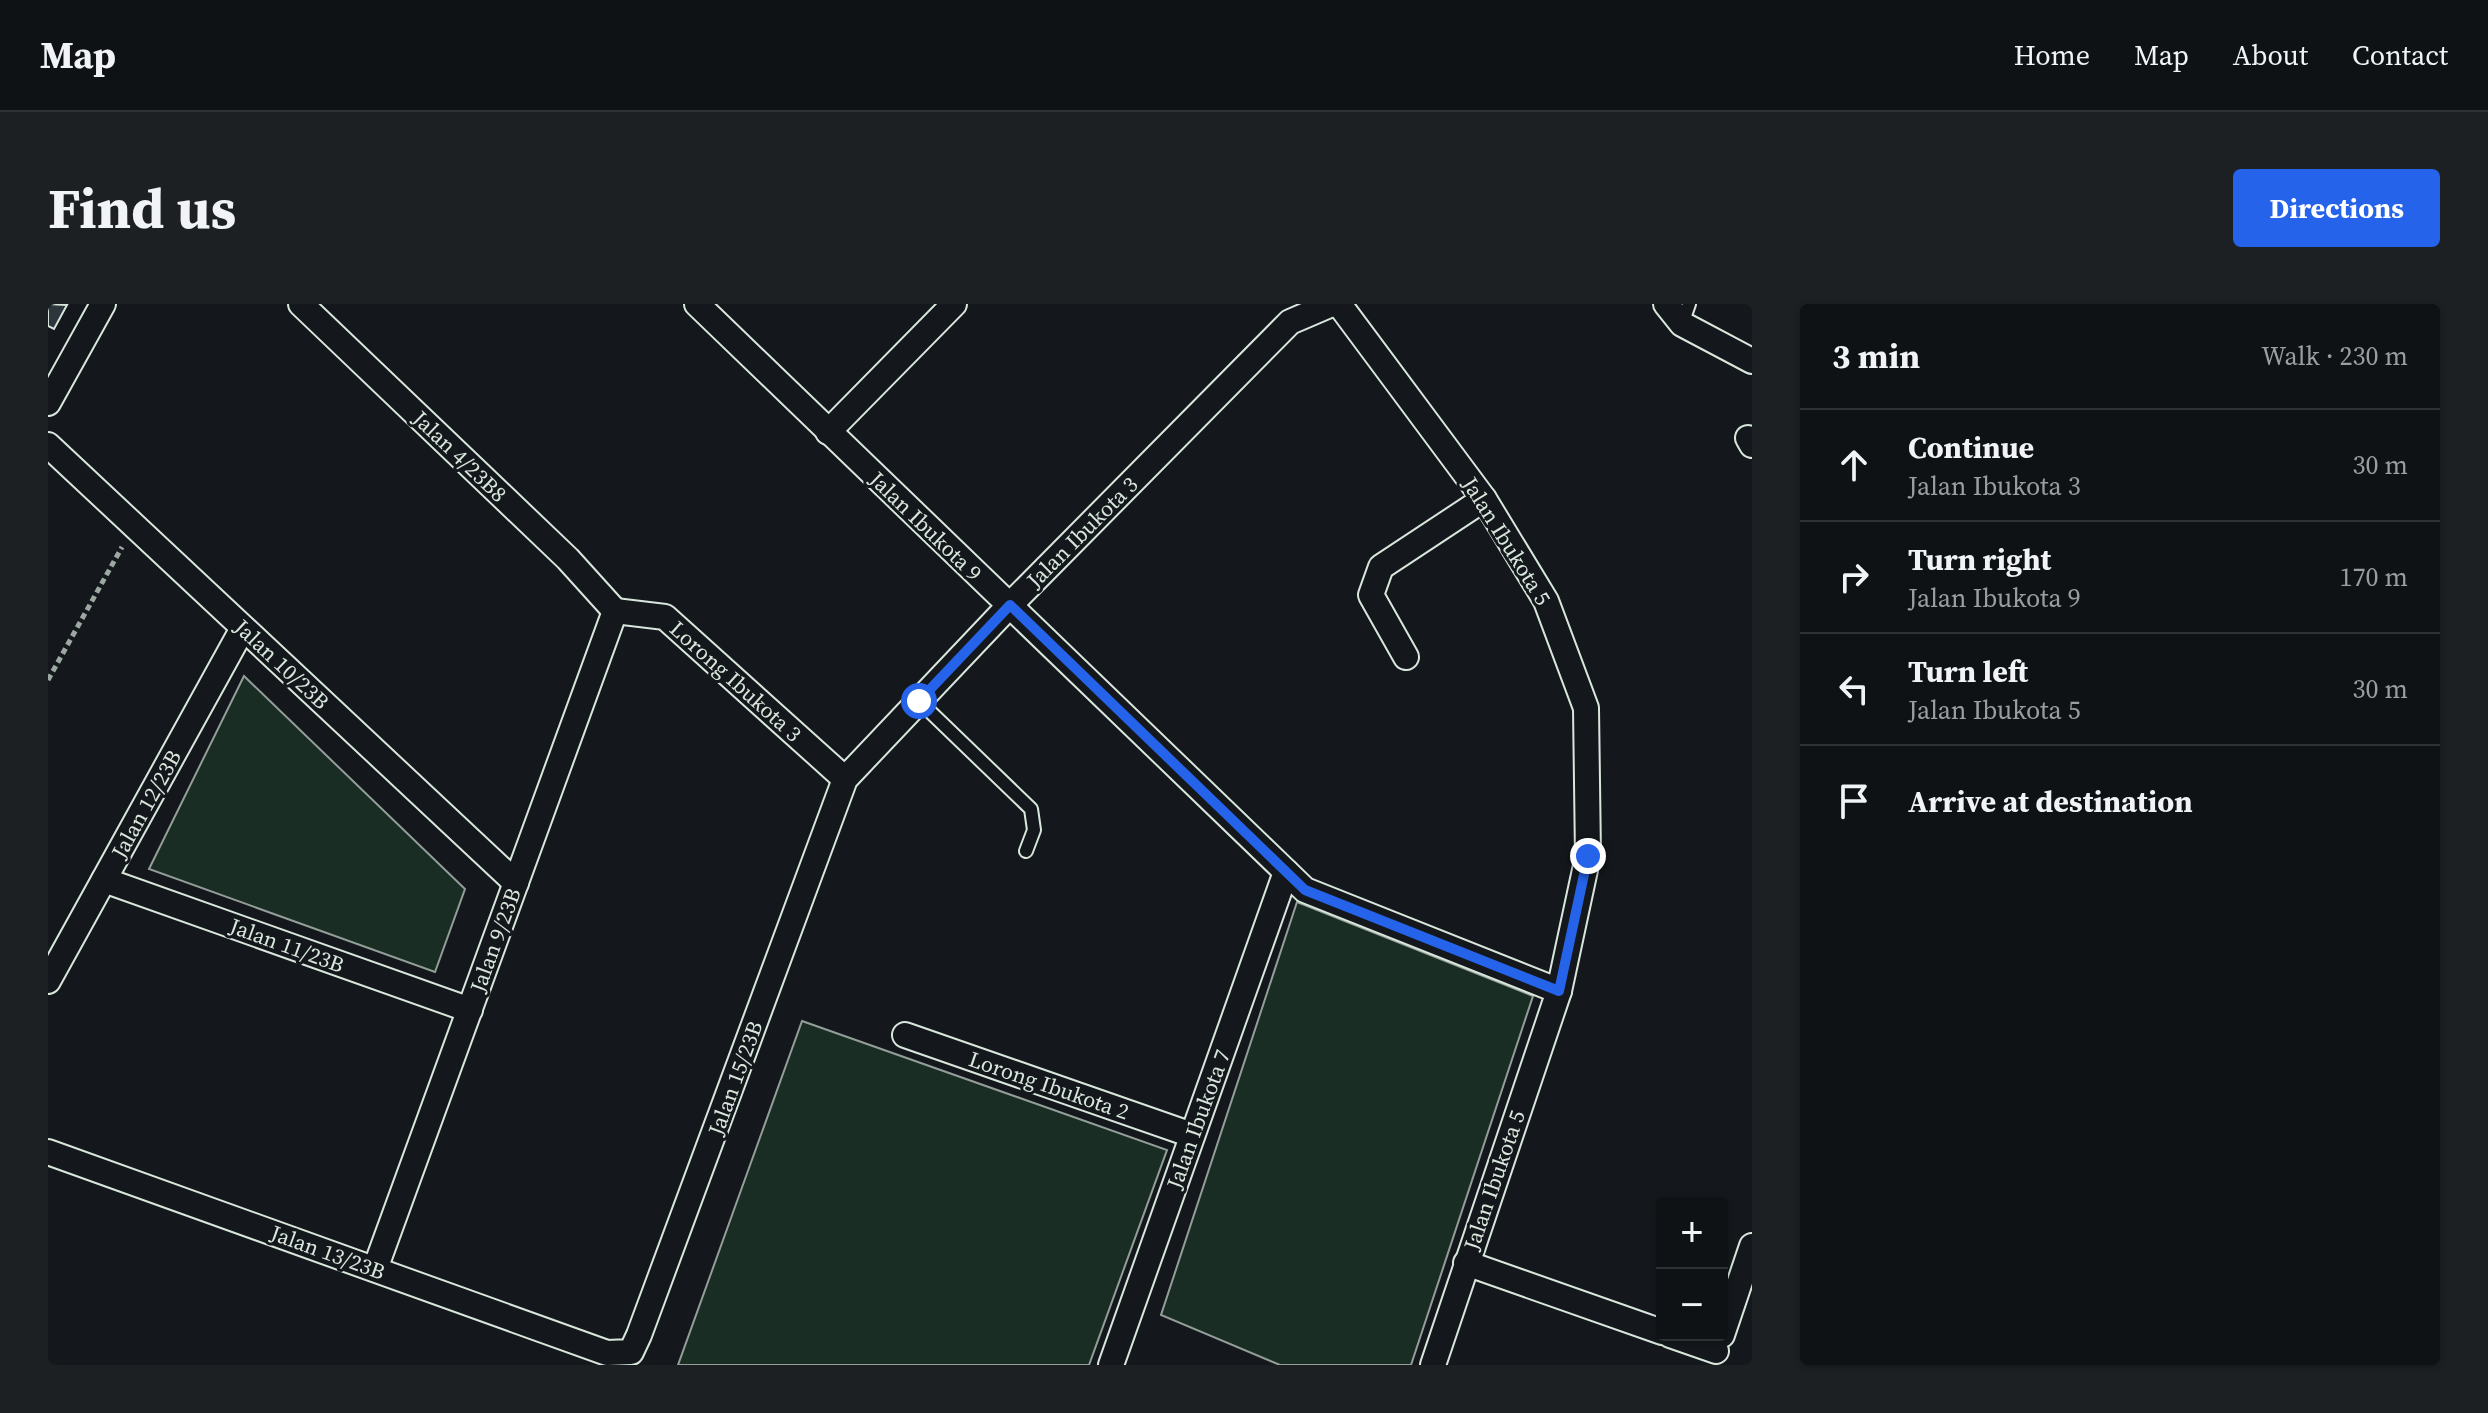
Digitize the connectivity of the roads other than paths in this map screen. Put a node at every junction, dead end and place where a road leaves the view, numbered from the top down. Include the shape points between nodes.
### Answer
1 (103, 304) edge
2 (301, 304) edge
3 (697, 304) edge
4 (954, 304) edge
5 (1332, 304) edge
6 (1339, 304) edge
7 (1666, 304) edge
8 (1686, 314) edge
9 (1752, 361) edge
10 (48, 403) edge
11 (828, 432) junction
12 (48, 445) edge
13 (1484, 499) junction
14 (1010, 605) junction
15 (615, 611) junction
16 (243, 628) junction
17 (1406, 657) dead end
18 (919, 701) junction
19 (845, 779) junction
20 (1026, 851) dead end
21 (1286, 872) junction
22 (104, 880) junction
23 (516, 883) junction
24 (48, 981) edge
25 (1559, 991) junction
26 (470, 1010) junction
27 (905, 1035) dead end
28 (1192, 1135) junction
29 (48, 1152) edge
30 (1752, 1246) edge
31 (1466, 1263) junction
32 (375, 1269) junction
33 (1656, 1330) edge
34 (1696, 1341) edge
35 (1718, 1346) edge
36 (607, 1353) joint
37 (1111, 1365) edge
38 (1433, 1365) edge

1 - 10 street
2 - 15 street, Jalan 4/23B8 via 568,559
3 - 11 street, Jalan Ibukota 9
4 - 11 street
5 - 14 street, Jalan Ibukota 3 via 1290,322
6 - 13 street, Jalan Ibukota 5
7 - 8 street
8 - 9 street
11 - 14 street, Jalan Ibukota 9
12 - 16 street, Jalan 10/23B
13 - 17 street via 1381,567 1371,595
13 - 25 street, Jalan Ibukota 5 via 1546,601 1586,708 1588,856
14 - 18 street, Jalan Ibukota 3
14 - 21 street, Jalan Ibukota 9
15 - 19 street, Lorong Ibukota 3 via 665,617
15 - 23 street, Jalan 9/23B
16 - 22 street, Jalan 12/23B
16 - 23 street, Jalan 10/23B
18 - 19 street, Jalan Ibukota 3
18 - 20 lane via 1031,809 1034,830
19 - 36 street, Jalan 15/23B via 639,1335 631,1352
21 - 25 street, Jalan Ibukota 9 via 1305,890
21 - 28 street, Jalan Ibukota 7
22 - 24 street, Jalan 12/23B
22 - 26 street, Jalan 11/23B
23 - 26 street, Jalan 9/23B
25 - 31 street, Jalan Ibukota 5
26 - 32 street, Jalan 9/23B
27 - 28 street, Lorong Ibukota 2
28 - 37 street, Jalan Ibukota 7
29 - 32 street, Jalan 13/23B
30 - 35 street
31 - 33 street
31 - 38 street, Jalan Ibukota 5
32 - 36 street, Jalan 13/23B
34 - 35 street

